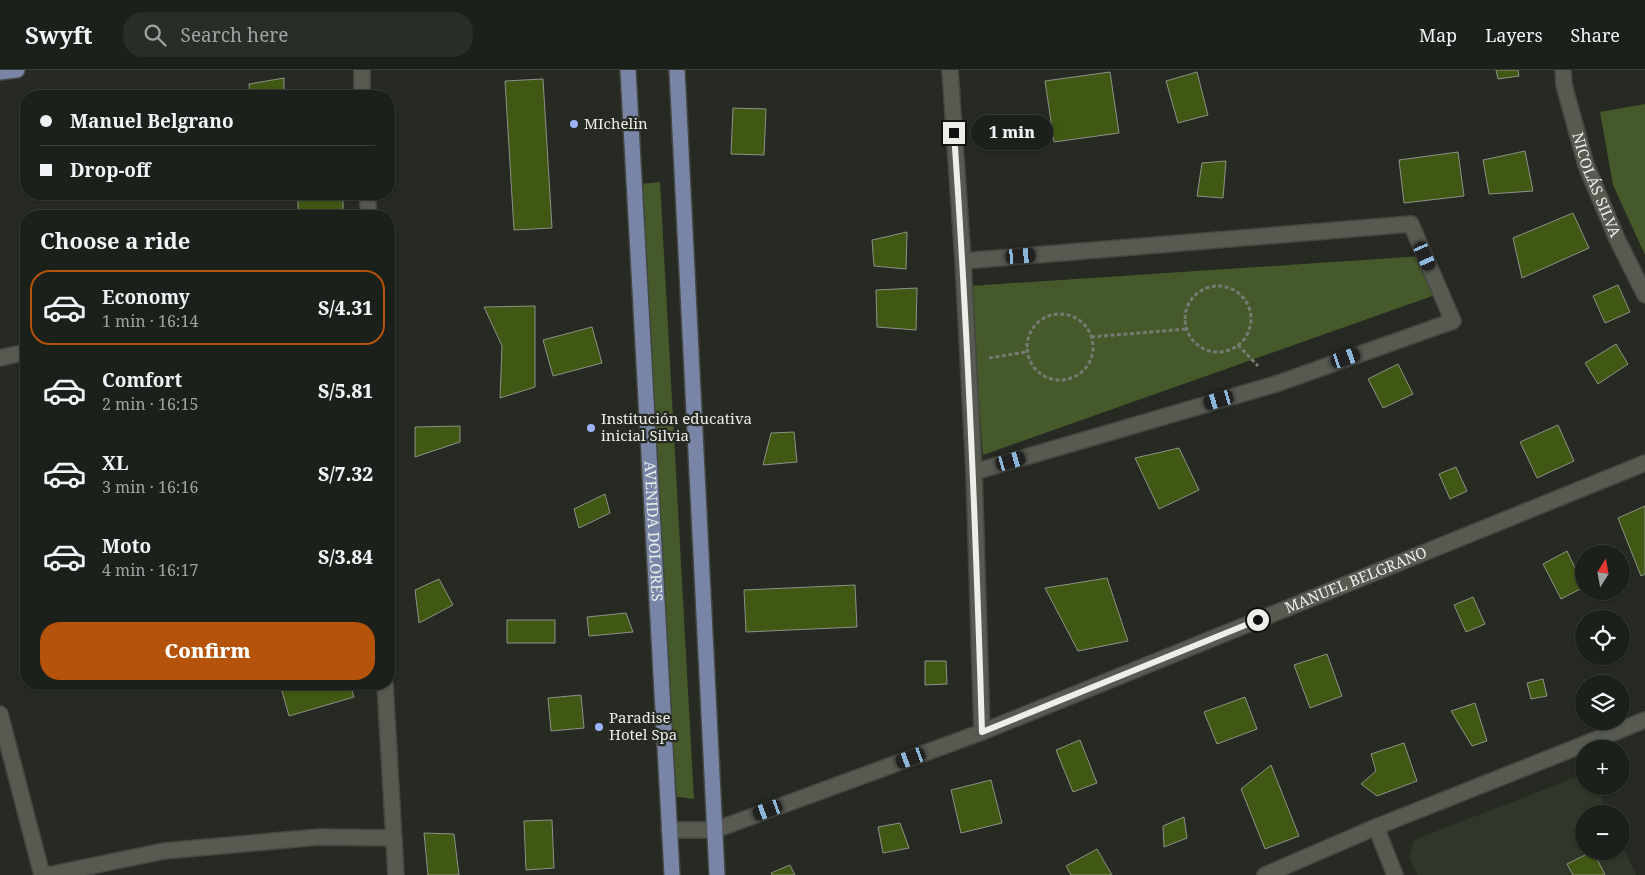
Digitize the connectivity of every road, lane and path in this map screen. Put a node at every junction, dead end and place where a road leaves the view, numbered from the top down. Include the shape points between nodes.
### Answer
1 (17, 70) edge
2 (362, 70) edge
3 (628, 70) edge
4 (677, 70) edge
5 (950, 70) edge
6 (1563, 70) edge
7 (0, 72) edge
8 (362, 90) edge
9 (963, 260) junction
10 (1645, 295) edge
11 (1186, 329) junction
12 (1091, 337) junction
13 (1026, 352) junction
14 (20, 353) edge
15 (0, 358) edge
16 (967, 361) junction
17 (1645, 463) edge
18 (974, 472) junction
19 (385, 690) edge
20 (0, 714) edge
21 (1645, 720) edge
22 (982, 732) junction
23 (1376, 827) junction
24 (669, 830) junction
25 (715, 830) junction
26 (394, 838) junction
27 (42, 875) edge
28 (48, 875) edge
29 (396, 875) edge
30 (672, 875) edge
31 (717, 875) edge
32 (1265, 875) edge
33 (1396, 875) edge

1 - 7 main road
2 - 8 street
3 - 24 main road, AVENIDA DOLORES
4 - 25 main road
5 - 9 street
6 - 10 street, NICOLÁS SILVA via 1564,85 1586,165
9 - 16 street
9 - 18 street via 1411,224 1453,321 1276,384
11 - 11 path via 1186,307 1192,297 1212,286 1235,290 1249,308 1250,328 1245,338 1229,350 1218,352 1198,346
11 - 12 path
12 - 13 path via 1086,327 1068,315 1047,316 1030,330
12 - 13 path via 1093,348 1086,368 1067,379 1056,380 1036,371
13 - 16 path
14 - 15 street
16 - 18 street
17 - 22 street, MANUEL BELGRANO
18 - 22 street
19 - 26 street
20 - 27 street
21 - 23 street
22 - 25 street, MANUEL BELGRANO
23 - 32 street
23 - 33 street
24 - 25 street, MANUEL BELGRANO
24 - 30 main road, AVENIDA DOLORES
25 - 31 main road
26 - 28 street via 319,837 164,851
26 - 29 street

